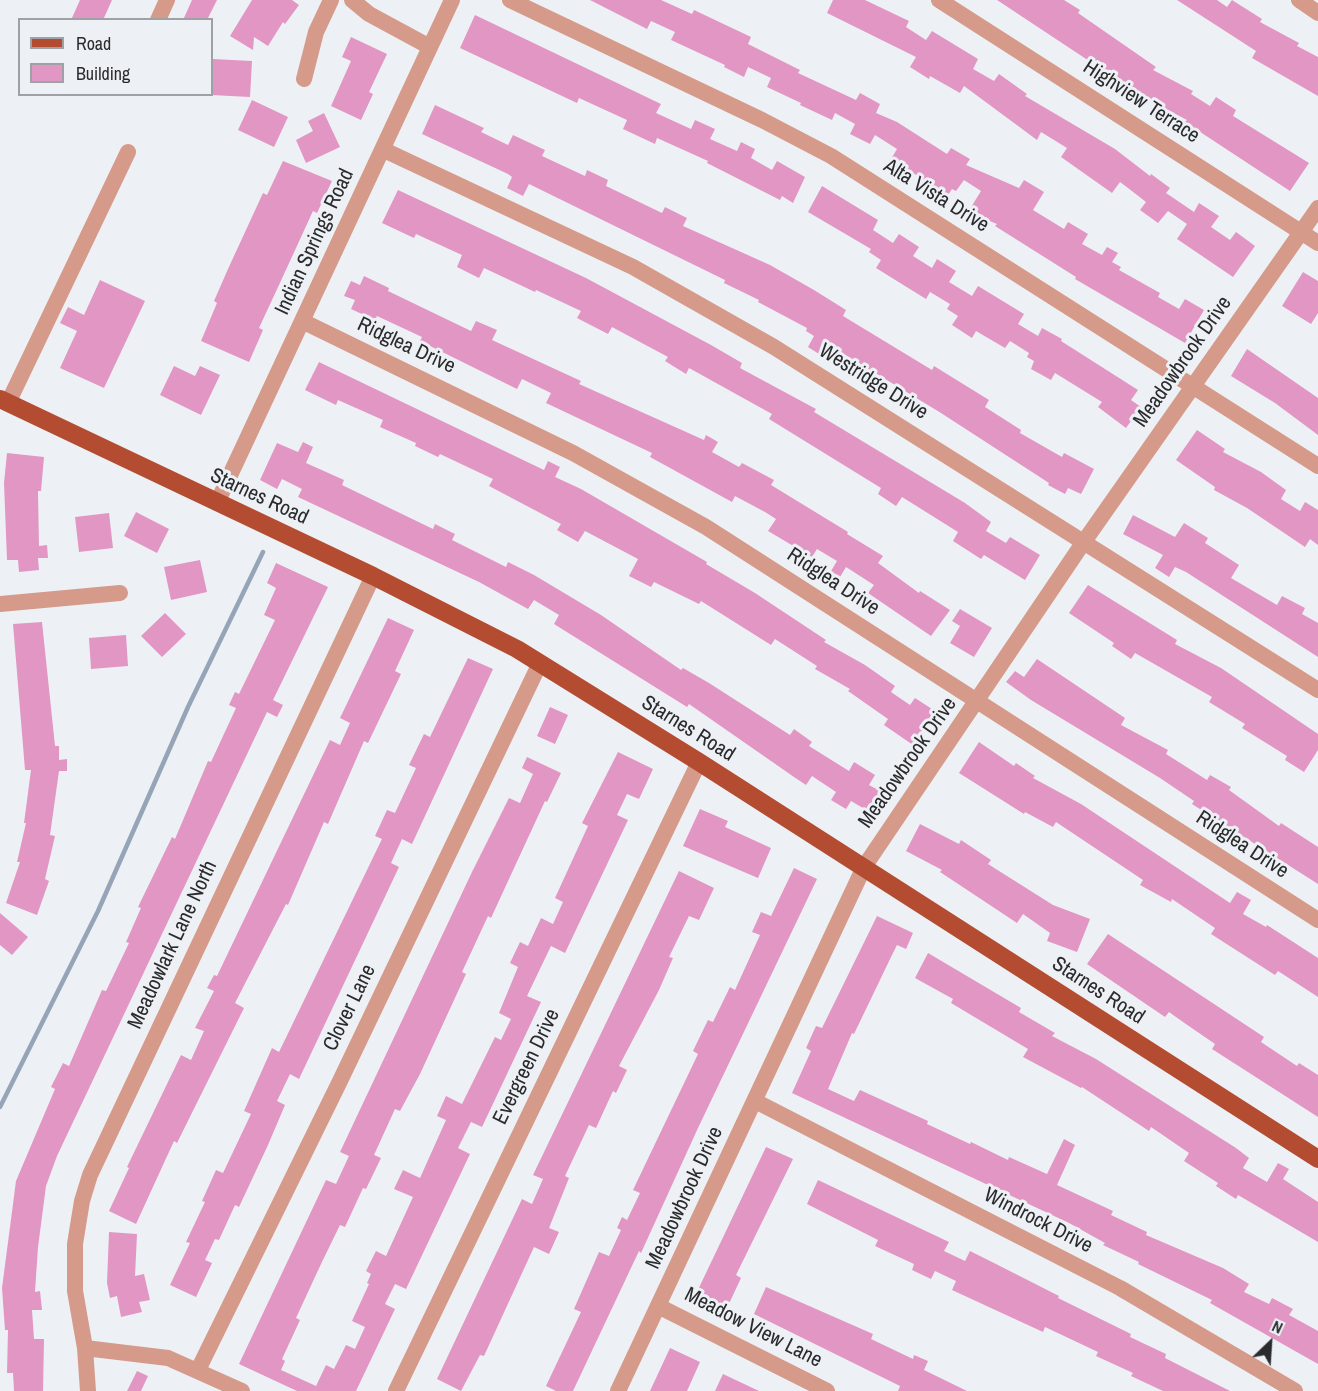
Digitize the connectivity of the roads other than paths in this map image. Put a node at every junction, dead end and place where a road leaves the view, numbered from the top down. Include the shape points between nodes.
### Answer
1 (167, 0) edge
2 (331, 0) edge
3 (352, 0) edge
4 (452, 0) edge
5 (510, 0) edge
6 (939, 0) edge
7 (1299, 0) edge
8 (1318, 12) edge
9 (159, 18) edge
10 (430, 47) junction
11 (304, 79) dead end
12 (384, 150) junction
13 (128, 152) dead end
14 (1318, 208) edge
15 (1301, 232) junction
16 (1318, 243) edge
17 (302, 321) junction
18 (1193, 387) junction
19 (4, 401) edge
20 (1318, 466) edge
21 (218, 503) junction
22 (1083, 543) junction
23 (373, 576) junction
24 (120, 593) dead end
25 (0, 604) edge
26 (540, 663) junction
27 (1318, 690) edge
28 (978, 701) junction
29 (699, 762) junction
30 (864, 867) junction
31 (1318, 920) edge
32 (755, 1101) junction
33 (1318, 1160) edge
34 (658, 1306) junction
35 (85, 1348) junction
36 (198, 1370) junction
37 (88, 1391) edge
38 (242, 1391) edge
39 (396, 1391) edge
40 (618, 1391) edge
41 (827, 1391) edge
42 (1295, 1391) edge

1 - 9 street
2 - 11 street via 316,32
3 - 10 street via 369,15
4 - 10 street, Indian Springs Road
5 - 18 street, Alta Vista Drive via 831,156
6 - 15 street, Highview Terrace
7 - 8 street
10 - 12 street, Indian Springs Road
12 - 17 street, Indian Springs Road
12 - 22 street, Westridge Drive via 633,267 774,347
13 - 19 street
14 - 15 street, Meadowbrook Drive
15 - 16 street, Highview Terrace
15 - 18 street, Meadowbrook Drive
17 - 21 street, Indian Springs Road
17 - 28 street, Ridglea Drive via 492,411 706,527
18 - 20 street, Alta Vista Drive
18 - 22 street, Meadowbrook Drive
19 - 21 main road, Starnes Road
21 - 23 main road, Starnes Road
22 - 27 street, Westridge Drive
22 - 28 street, Meadowbrook Drive
23 - 26 main road, Starnes Road
23 - 35 street, Meadowlark Lane North via 90,1175 75,1244 75,1291
24 - 25 street
26 - 29 main road, Starnes Road
26 - 36 street, Clover Lane
28 - 30 street, Meadowbrook Drive
28 - 31 street, Ridglea Drive
29 - 30 main road, Starnes Road
29 - 39 street, Evergreen Drive
30 - 32 street, Meadowbrook Drive
30 - 33 main road, Starnes Road
32 - 34 street, Meadowbrook Drive
32 - 42 street, Windrock Drive via 1120,1288
34 - 40 street, Meadowbrook Drive
34 - 41 street, Meadow View Lane
35 - 36 street via 168,1358
35 - 37 street, Meadowlark Lane North
36 - 38 street

